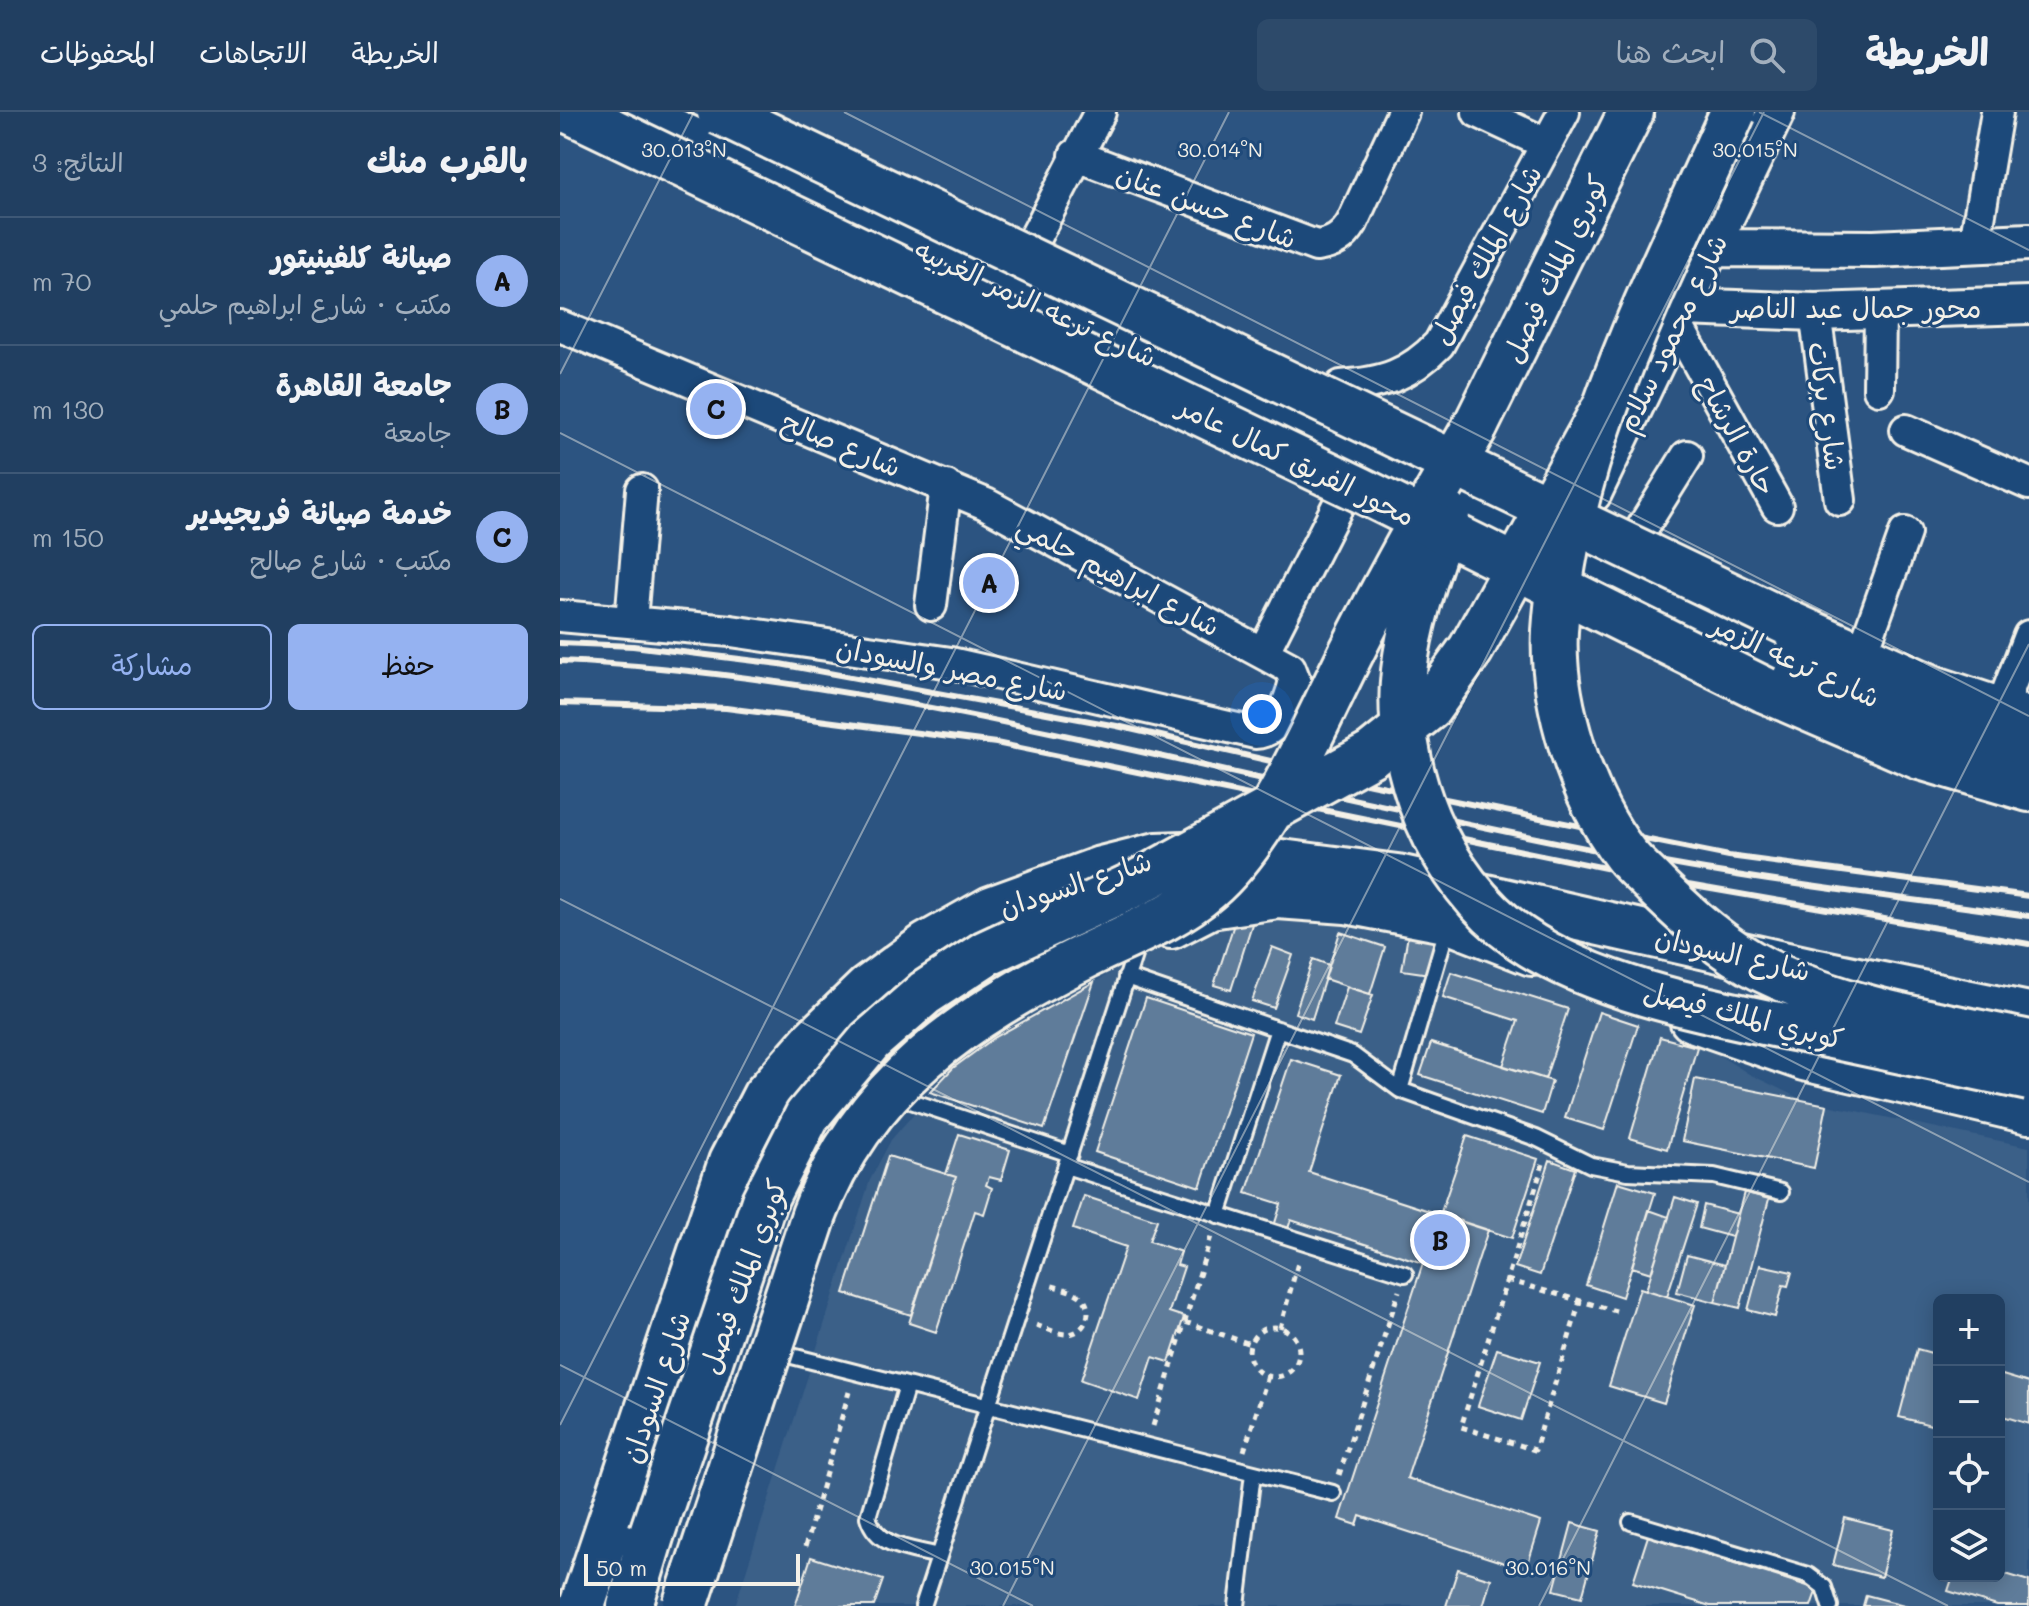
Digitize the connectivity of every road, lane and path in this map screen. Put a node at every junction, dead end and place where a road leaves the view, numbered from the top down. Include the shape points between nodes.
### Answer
1 (572, 112) edge
2 (635, 112) edge
3 (720, 112) edge
4 (762, 112) edge
5 (1100, 112) edge
6 (1403, 112) edge
7 (1478, 112) edge
8 (1564, 112) edge
9 (1631, 112) edge
10 (1733, 112) edge
11 (1776, 112) edge
12 (1997, 112) edge
13 (1547, 144) junction
14 (1075, 155) junction
15 (1031, 240) junction
16 (2029, 242) edge
17 (1975, 243) junction
18 (1713, 248) junction
19 (1009, 289) junction
20 (2029, 305) edge
21 (1880, 310) junction
22 (1815, 312) junction
23 (1680, 315) junction
24 (560, 326) edge
25 (1341, 386) junction
26 (1879, 389) dead end
27 (1602, 412) junction
28 (1476, 425) junction
29 (1906, 430) dead end
30 (1687, 456) dead end
31 (1362, 457) junction
32 (2029, 484) edge
33 (946, 486) junction
34 (642, 490) dead end
35 (1840, 500) dead end
36 (1589, 503) junction
37 (1777, 506) dead end
38 (1641, 530) junction
39 (1905, 533) dead end
40 (1568, 554) junction
41 (931, 605) dead end
42 (560, 616) edge
43 (631, 621) junction
44 (2029, 636) edge
45 (1868, 637) junction
46 (1263, 653) junction
47 (1290, 668) joint
48 (2021, 707) edge
49 (2029, 755) edge
50 (2029, 789) edge
51 (1450, 921) junction
52 (1132, 960) junction
53 (1813, 971) junction
54 (2029, 1015) edge
55 (1278, 1029) junction
56 (814, 1040) junction
57 (2029, 1043) edge
58 (1804, 1058) junction
59 (2029, 1078) edge
60 (1400, 1090) junction
61 (902, 1098) junction
62 (2029, 1111) edge
63 (1549, 1144) junction
64 (1068, 1160) junction
65 (1781, 1192) dead end
66 (1218, 1215) junction
67 (1304, 1242) junction
68 (1405, 1274) joint
69 (1029, 1278) junction
70 (1507, 1280) junction
71 (1580, 1301) junction
72 (1616, 1311) dead end
73 (1016, 1318) junction
74 (1185, 1322) junction
75 (1280, 1328) junction
76 (1250, 1344) junction
77 (784, 1354) junction
78 (855, 1372) junction
79 (1268, 1376) junction
80 (907, 1385) junction
81 (988, 1406) junction
82 (1147, 1446) junction
83 (1246, 1471) junction
84 (1333, 1493) joint
85 (1631, 1522) dead end
86 (805, 1547) dead end
87 (939, 1556) junction
88 (582, 1606) edge
89 (630, 1606) edge
90 (685, 1606) edge
91 (703, 1606) edge
92 (923, 1606) edge
93 (1237, 1606) edge
94 (1830, 1606) edge

1 - 50 main road, محور الفريق كمال عامر, bridge via 1345,482 1792,703 1920,757
2 - 19 main road, شارع ترعه الزمر الغربيه
3 - 48 main road, bridge via 1802,629 1935,689
4 - 15 main road, شارع ترعه الزمر الغربيه
5 - 14 street
6 - 14 street, شارع حسن عنان via 1352,223 1327,245 1316,246
7 - 13 street
8 - 13 street, شارع الملك فيصل
9 - 28 main road, كوبري الملك فيصل
10 - 27 main road, كوبري الملك فيصل, bridge
11 - 18 street, شارع محمود سلام
12 - 17 street
13 - 25 street, شارع الملك فيصل via 1439,344 1396,378
14 - 15 street
15 - 19 street
15 - 25 main road, شارع ترعه الزمر الغربيه
16 - 17 street, محور جمال عبد الناصر
17 - 18 street, محور جمال عبد الناصر via 1874,249
18 - 23 street, شارع محمود سلام
19 - 31 main road, شارع ترعه الزمر الغربيه
20 - 21 street, محور جمال عبد الناصر
21 - 22 street, محور جمال عبد الناصر
21 - 26 street
22 - 23 street, محور جمال عبد الناصر
22 - 35 street, شارع بركات
23 - 36 street, شارع محمود سلام
23 - 37 street, حارة الرشاح
24 - 33 street, شارع صالح
25 - 36 main road, شارع ترعه الزمر الغربيه
27 - 57 main road, كوبري الملك فيصل, bridge via 1567,544 1555,633 1561,708 1586,785 1625,854 1700,930 1764,970 1868,1008
27 - 89 main road, كوبري الملك فيصل, bridge via 1471,649 1429,708 1372,754 1135,884 986,953 925,993 861,1052 807,1116 764,1201
28 - 59 main road, كوبري الملك فيصل, bridge via 1415,612 1404,673 1405,735 1419,796 1448,861 1477,899 1518,936 1565,964 1686,1005
28 - 90 main road, كوبري الملك فيصل, bridge via 1247,848 1208,890 976,1016 912,1066 858,1128 828,1177 814,1215
29 - 32 street
30 - 38 street
31 - 40 main road, شارع ترعه الزمر الغربيه
31 - 46 street
33 - 41 street
33 - 46 street, شارع ابراهيم حلمي
34 - 43 street
36 - 38 main road, شارع ترعه الزمر
36 - 40 street, شارع محمود سلام
38 - 45 main road, شارع ترعه الزمر
39 - 45 street
40 - 49 main road, شارع ترعه الزمر via 1853,689
42 - 43 street, شارع مصر والسودان
43 - 47 street, شارع مصر والسودان via 951,663 1255,733 1277,723 1294,686
44 - 48 street
45 - 48 main road, شارع ترعه الزمر
46 - 47 street, شارع ابراهيم حلمي
51 - 52 main road via 1346,901 1278,896 1210,906
51 - 58 main road via 1739,1039
51 - 60 lane
52 - 55 lane
52 - 61 main road via 990,1021 942,1057
52 - 64 lane
53 - 54 main road, شارع السودان
53 - 56 main road, شارع السودان via 1397,877 1210,853 1157,855 1101,869 991,909 927,945 867,989
53 - 58 main road via 1791,987 1781,1012 1786,1038
55 - 60 lane via 1353,1055
55 - 66 lane
56 - 61 main road
56 - 88 main road, شارع السودان via 765,1096 731,1162
58 - 62 main road
60 - 63 lane
61 - 64 lane
61 - 77 main road via 836,1200
63 - 65 lane via 1609,1170 1692,1173
63 - 70 path
64 - 66 lane
64 - 69 lane
66 - 67 lane
66 - 74 path
67 - 68 lane
67 - 75 path
68 - 84 path
69 - 73 lane
69 - 73 path via 1079,1296 1086,1302 1087,1320 1065,1335
70 - 71 path
70 - 71 path via 1461,1427 1535,1450
71 - 72 path
73 - 81 lane
74 - 76 path
74 - 82 path
75 - 76 path via 1262,1330
75 - 79 path via 1296,1339 1298,1358 1287,1373
76 - 79 path via 1252,1364
77 - 78 lane
77 - 91 main road
78 - 80 lane
78 - 86 path
79 - 83 path
80 - 81 lane
80 - 87 lane via 868,1517 881,1540
81 - 82 lane
81 - 87 lane
82 - 83 lane
83 - 84 lane
83 - 93 lane
85 - 94 lane via 1808,1575 1824,1587
87 - 92 lane

